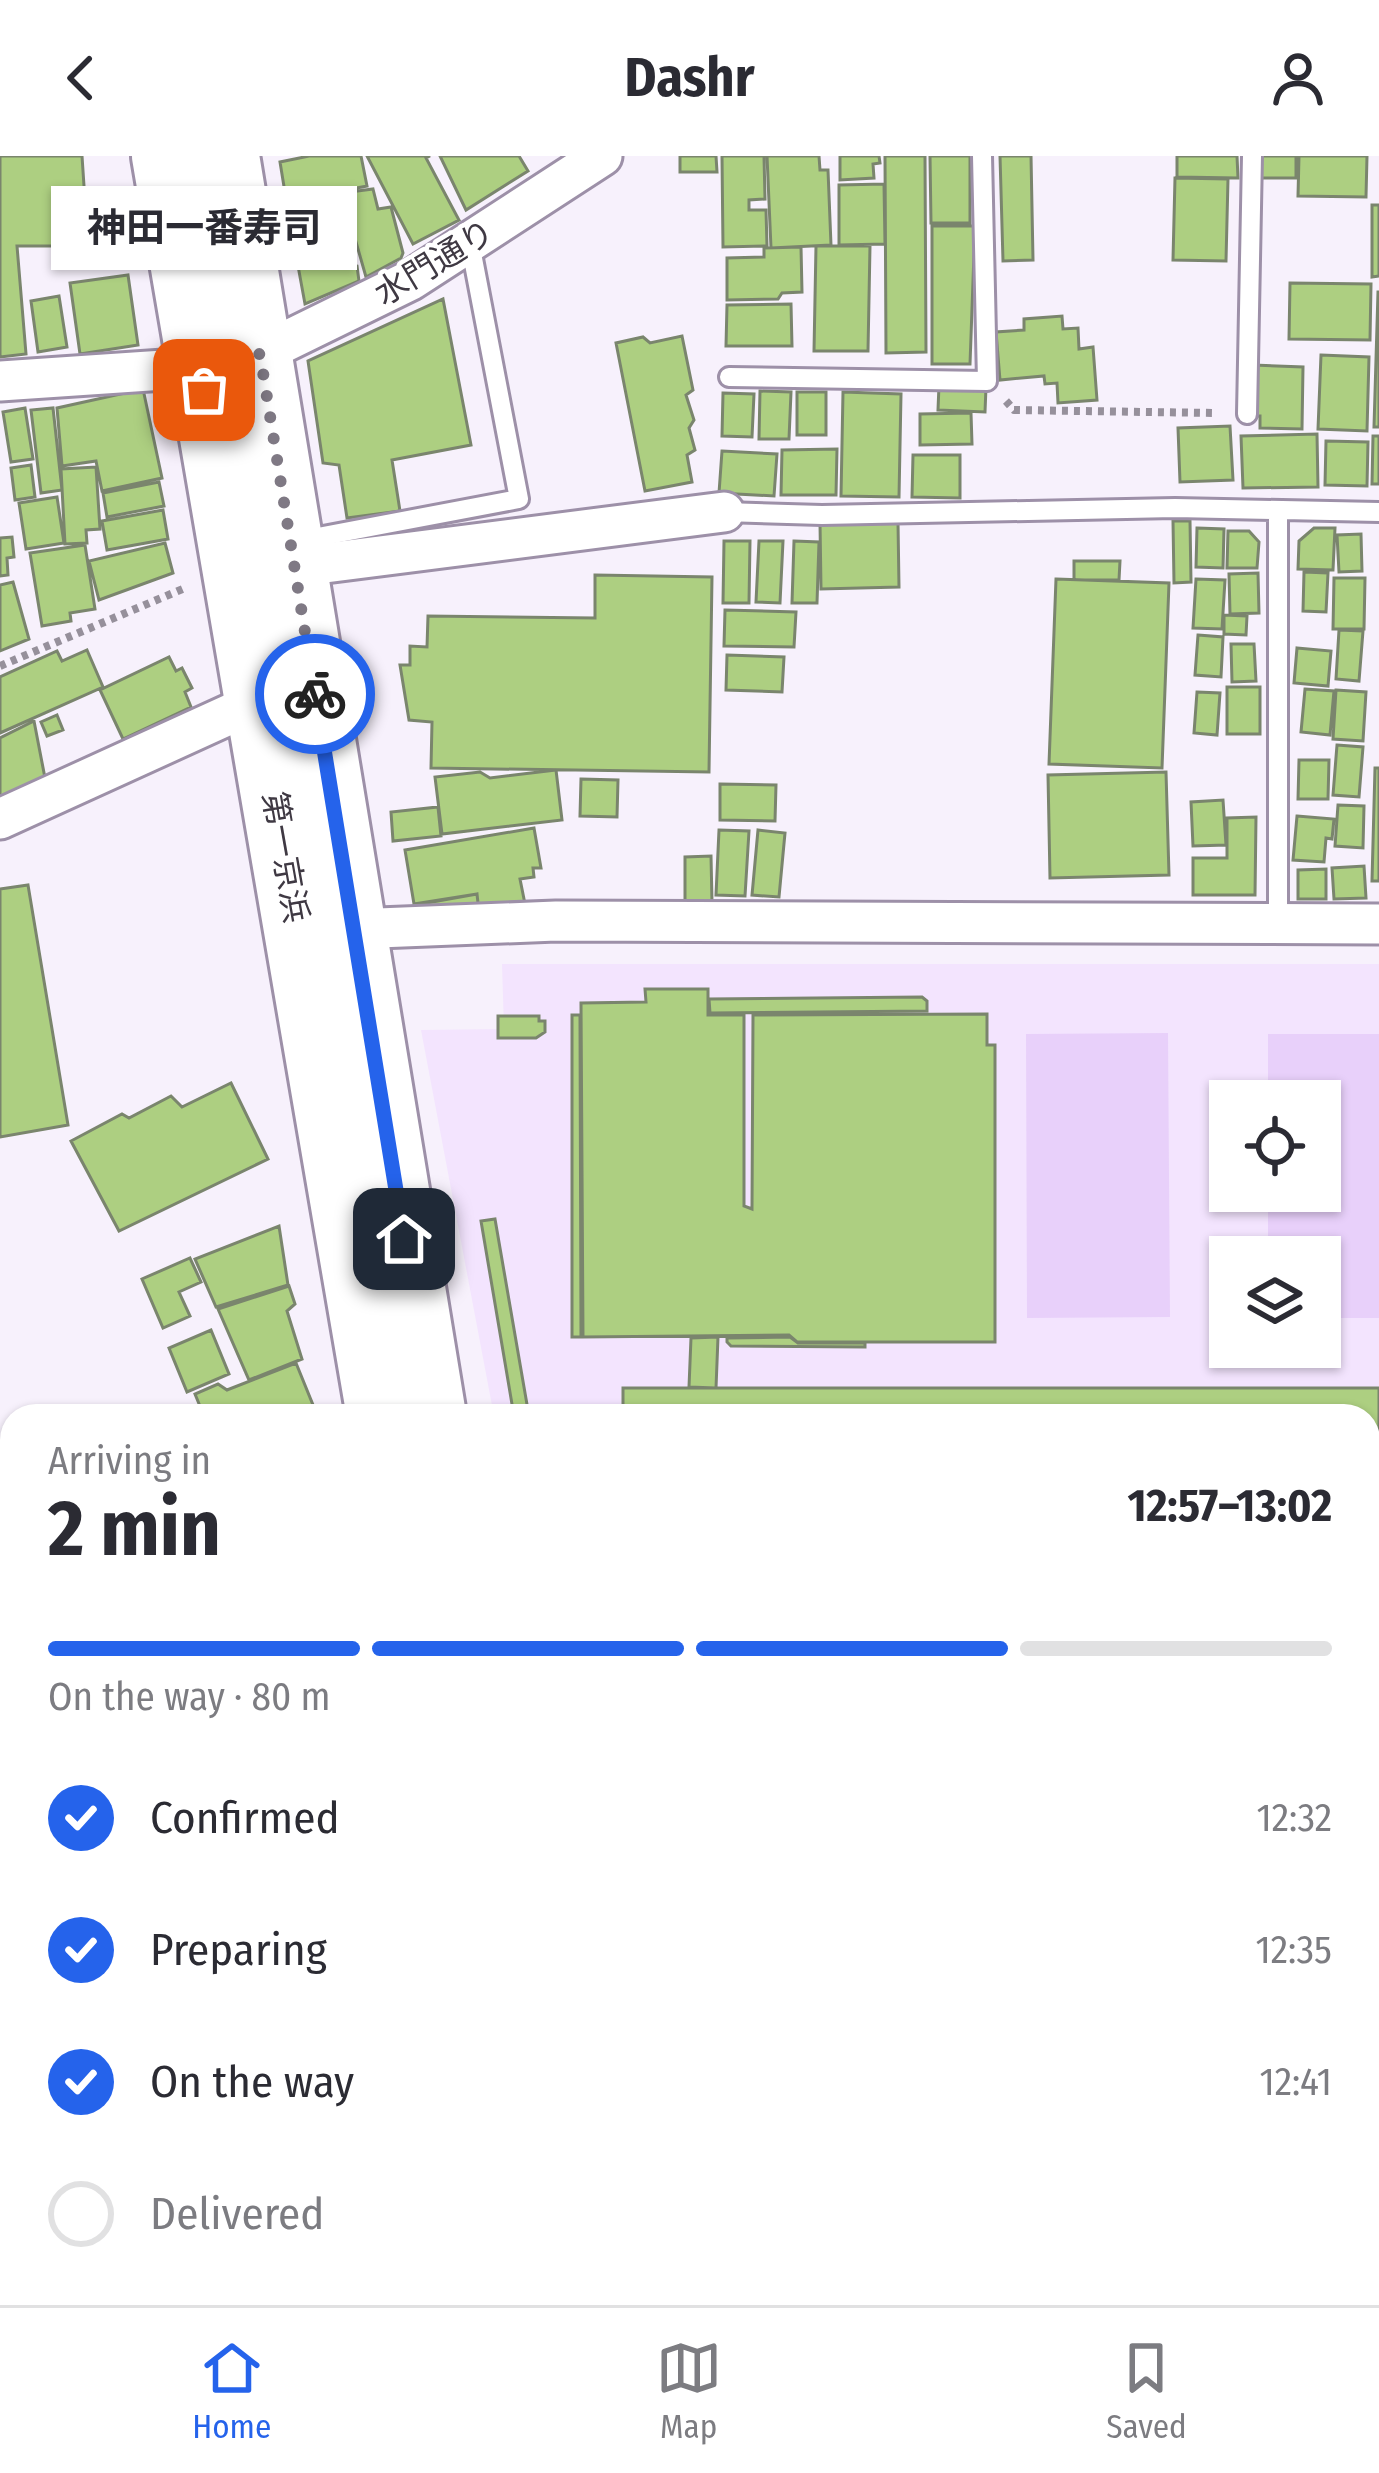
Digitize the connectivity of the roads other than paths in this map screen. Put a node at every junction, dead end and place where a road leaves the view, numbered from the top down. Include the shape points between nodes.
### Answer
1 (165, 156) edge
2 (226, 156) edge
3 (602, 156) edge
4 (982, 156) edge
5 (1252, 156) edge
6 (470, 241) junction
7 (230, 359) junction
8 (729, 377) dead end
9 (0, 381) edge
10 (1247, 414) road end
11 (1278, 510) junction
12 (724, 512) joint
13 (1379, 512) edge
14 (308, 552) junction
15 (259, 701) junction
16 (0, 819) edge
17 (1278, 923) junction
18 (1379, 924) edge
19 (353, 929) junction
20 (378, 1404) edge
21 (431, 1404) edge

1 - 7 highway, 第一京浜
2 - 7 highway, 第一京浜
3 - 6 street, 水門通り
4 - 8 lane via 987,381
5 - 10 lane
6 - 7 street, 水門通り via 411,280
6 - 14 lane via 519,499
7 - 9 street
7 - 14 highway, 第一京浜
7 - 15 highway, 第一京浜
11 - 12 lane
11 - 13 lane
11 - 17 lane
12 - 14 street
14 - 19 highway, 第一京浜
15 - 16 street
15 - 20 highway, 第一京浜
17 - 18 street
17 - 19 street via 556,921
19 - 21 highway, 第一京浜

